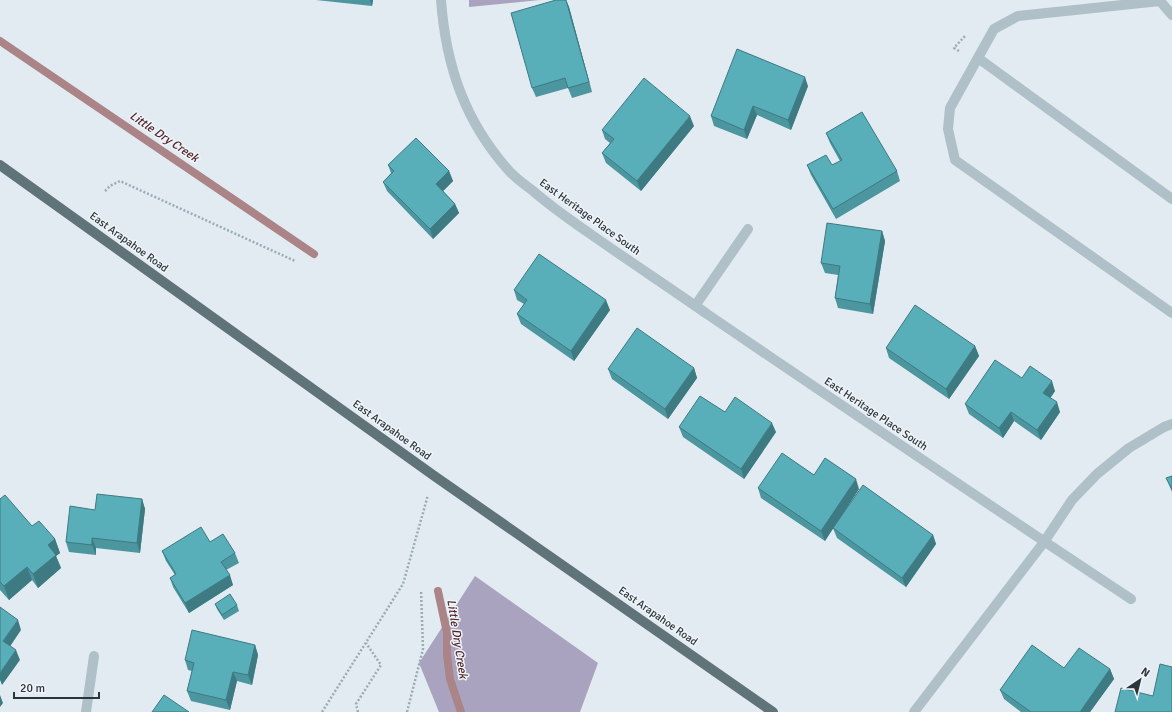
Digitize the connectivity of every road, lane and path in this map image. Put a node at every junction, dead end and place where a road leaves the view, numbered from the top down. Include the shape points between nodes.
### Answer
1 (441, 0) edge
2 (1172, 15) edge
3 (978, 58) junction
4 (0, 165) edge
5 (105, 191) dead end
6 (1172, 199) edge
7 (748, 229) dead end
8 (295, 261) dead end
9 (695, 306) junction
10 (1172, 313) edge
11 (1172, 424) edge
12 (434, 475) junction
13 (1044, 542) junction
14 (421, 590) dead end
15 (1131, 600) dead end
16 (366, 643) junction
17 (94, 656) dead end
18 (86, 712) edge
19 (322, 712) edge
20 (358, 712) edge
21 (407, 712) edge
22 (773, 712) edge
23 (914, 712) edge

1 - 9 street, East Heritage Place South via 442,22 457,86 478,130 502,162 512,174 554,209
2 - 3 street via 1160,1 1018,16 994,29
3 - 6 street
3 - 10 street via 950,108 948,129 955,160
4 - 12 main road, East Arapahoe Road
5 - 8 path via 120,181
7 - 9 street
9 - 13 street, East Heritage Place South
11 - 13 street via 1128,448 1097,474 1072,500
12 - 16 path via 403,584
12 - 22 main road, East Arapahoe Road
13 - 15 street, East Heritage Place South
13 - 23 street
14 - 21 path via 423,649
16 - 19 path
16 - 20 path via 381,665 356,704
17 - 18 street

